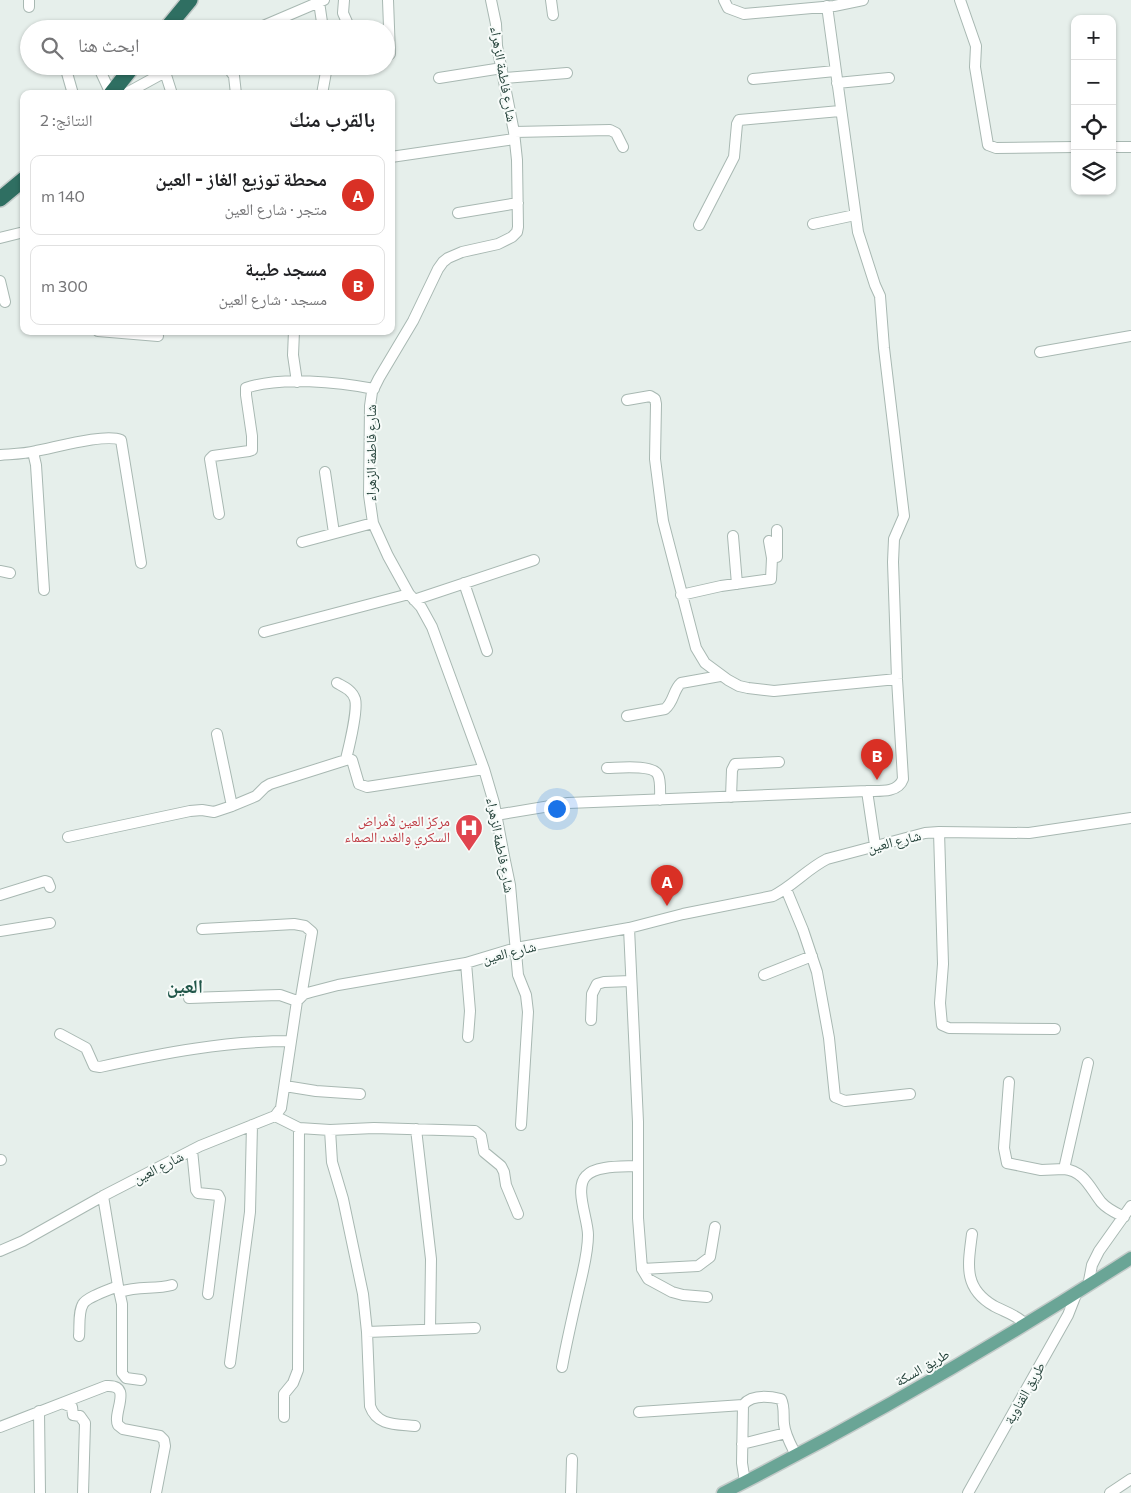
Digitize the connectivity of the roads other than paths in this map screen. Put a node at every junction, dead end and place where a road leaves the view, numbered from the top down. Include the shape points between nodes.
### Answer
1 (344, 0) edge
2 (388, 0) edge
3 (491, 0) edge
4 (552, 0) edge
5 (724, 0) edge
6 (863, 0) edge
7 (960, 0) edge
8 (190, 1) edge
9 (321, 1) edge
10 (827, 6) junction
11 (553, 15) dead end
12 (389, 17) junction
13 (174, 20) edge
14 (277, 20) edge
15 (322, 20) edge
16 (346, 20) edge
17 (387, 20) edge
18 (389, 20) edge
19 (835, 71) junction
20 (503, 73) junction
21 (567, 73) dead end
22 (68, 75) edge
23 (102, 75) edge
24 (126, 75) edge
25 (160, 75) edge
26 (166, 75) edge
27 (233, 75) edge
28 (325, 75) edge
29 (439, 78) dead end
30 (889, 78) dead end
31 (754, 79) dead end
32 (837, 83) junction
33 (72, 90) edge
34 (109, 90) edge
35 (114, 90) edge
36 (132, 90) edge
37 (171, 90) edge
38 (236, 90) edge
39 (323, 90) edge
40 (840, 111) junction
41 (514, 135) junction
42 (624, 147) dead end
43 (1071, 147) edge
44 (1116, 147) edge
45 (1131, 147) edge
46 (395, 156) edge
47 (20, 182) edge
48 (0, 199) edge
49 (518, 203) junction
50 (458, 213) dead end
51 (855, 215) junction
52 (813, 224) dead end
53 (699, 225) dead end
54 (20, 233) edge
55 (0, 236) edge
56 (0, 281) edge
57 (5, 302) dead end
58 (146, 335) edge
59 (294, 335) edge
60 (158, 336) dead end
61 (1131, 336) edge
62 (1040, 352) dead end
63 (297, 382) junction
64 (374, 389) junction
65 (627, 400) dead end
66 (33, 452) junction
67 (0, 455) edge
68 (324, 472) dead end
69 (219, 514) dead end
70 (373, 523) junction
71 (777, 530) dead end
72 (334, 534) junction
73 (733, 536) dead end
74 (769, 541) dead end
75 (302, 542) dead end
76 (534, 560) dead end
77 (141, 563) dead end
78 (771, 579) junction
79 (464, 583) junction
80 (737, 584) junction
81 (44, 590) dead end
82 (681, 595) junction
83 (412, 597) junction
84 (264, 632) dead end
85 (487, 651) dead end
86 (720, 676) junction
87 (897, 679) junction
88 (337, 683) dead end
89 (627, 716) dead end
90 (217, 734) dead end
91 (346, 759) junction
92 (779, 762) dead end
93 (607, 768) dead end
94 (484, 769) junction
95 (867, 792) junction
96 (731, 797) junction
97 (660, 800) junction
98 (232, 806) junction
99 (496, 815) junction
100 (1131, 818) edge
101 (939, 832) junction
102 (68, 837) dead end
103 (876, 845) junction
104 (50, 887) dead end
105 (786, 889) junction
106 (0, 894) edge
107 (50, 923) dead end
108 (629, 928) junction
109 (202, 929) dead end
110 (0, 931) edge
111 (516, 948) junction
112 (812, 956) junction
113 (466, 963) junction
114 (764, 975) dead end
115 (631, 981) junction
116 (189, 998) dead end
117 (299, 999) junction
118 (591, 1020) dead end
119 (1055, 1029) dead end
120 (60, 1034) dead end
121 (468, 1037) dead end
122 (291, 1041) junction
123 (1088, 1063) dead end
124 (1009, 1082) dead end
125 (285, 1086) junction
126 (360, 1094) dead end
127 (910, 1094) dead end
128 (275, 1116) junction
129 (252, 1125) junction
130 (521, 1125) dead end
131 (298, 1128) junction
132 (416, 1129) junction
133 (330, 1130) junction
134 (192, 1150) junction
135 (638, 1166) junction
136 (1064, 1169) junction
137 (103, 1196) junction
138 (1131, 1206) edge
139 (518, 1214) dead end
140 (1124, 1218) junction
141 (715, 1227) dead end
142 (972, 1234) dead end
143 (0, 1251) edge
144 (1131, 1258) edge
145 (642, 1270) junction
146 (172, 1285) dead end
147 (119, 1289) junction
148 (1083, 1289) junction
149 (208, 1294) dead end
150 (707, 1297) dead end
151 (1025, 1324) junction
152 (475, 1328) dead end
153 (430, 1330) junction
154 (367, 1332) junction
155 (79, 1336) dead end
156 (230, 1363) dead end
157 (562, 1366) dead end
158 (141, 1380) dead end
159 (62, 1403) junction
160 (743, 1405) junction
161 (39, 1411) junction
162 (639, 1412) dead end
163 (284, 1416) dead end
164 (415, 1426) dead end
165 (0, 1427) edge
166 (786, 1434) junction
167 (742, 1444) junction
168 (796, 1455) junction
169 (572, 1459) dead end
170 (1131, 1480) edge
171 (745, 1482) junction
172 (40, 1493) edge
173 (84, 1493) edge
174 (156, 1493) edge
175 (571, 1493) edge
176 (723, 1493) edge
177 (968, 1493) edge
178 (1110, 1493) edge

1 - 16 street
2 - 12 street
3 - 20 street, شارع فاطمة الزهراء
4 - 11 street
5 - 10 street via 728,8 744,14
6 - 10 street
7 - 43 street via 976,46 975,68 988,145 996,148
8 - 13 highway
9 - 14 street
9 - 15 street
10 - 19 street
12 - 17 street
12 - 18 street
19 - 31 street
19 - 32 street
20 - 21 street
20 - 29 street
20 - 41 street, شارع فاطمة الزهراء
22 - 33 street
23 - 34 street
24 - 35 highway
25 - 36 street
26 - 37 street
27 - 38 street
28 - 39 street
30 - 32 street
32 - 40 street
40 - 51 street
40 - 53 street via 739,120 734,157
41 - 42 street via 610,130 616,133
41 - 46 street
41 - 49 street, شارع فاطمة الزهراء
44 - 45 street
47 - 48 highway
49 - 50 street
49 - 64 street, شارع فاطمة الزهراء via 518,227 512,237 498,244 462,252 443,262
51 - 52 street
51 - 87 street via 880,296 904,516 894,539
54 - 55 street
56 - 57 street
58 - 60 street
59 - 63 street
61 - 62 street
63 - 64 street via 348,384
63 - 69 street via 246,388 252,450 216,455 210,459
64 - 70 street, شارع فاطمة الزهراء via 369,437 369,495
65 - 82 street via 650,396 655,399 655,459 663,522
66 - 67 street
66 - 77 street via 110,438 121,440
66 - 81 street
68 - 72 street
70 - 72 street
70 - 83 street, شارع فاطمة الزهراء
71 - 78 street via 777,574
72 - 75 street
73 - 80 street
74 - 78 street
76 - 79 street
78 - 80 street
79 - 83 street
79 - 85 street
80 - 82 street
82 - 86 street via 700,657
83 - 84 street
83 - 94 street, شارع فاطمة الزهراء via 432,626
86 - 87 street via 739,686 774,691
86 - 89 street via 681,682 665,709
87 - 95 street via 903,779 893,790
88 - 91 street via 349,689 355,699
90 - 98 street
91 - 94 street via 352,760 359,784 367,788
91 - 98 street via 270,784 256,796
92 - 96 street via 735,764
93 - 97 street via 655,771
94 - 99 street, شارع فاطمة الزهراء
95 - 96 street
95 - 103 street
96 - 97 street
97 - 99 street via 568,803
98 - 102 street via 214,812 190,811
99 - 111 street, شارع فاطمة الزهراء via 510,885
100 - 101 street, شارع العين via 1029,834
101 - 103 street, شارع العين
101 - 119 street via 942,1025 949,1028
103 - 105 street, شارع العين via 816,864
104 - 106 street via 45,881
105 - 108 street, شارع العين via 766,898
105 - 112 street
107 - 110 street
108 - 111 street, شارع العين
108 - 115 street
109 - 117 street via 305,926 312,932
111 - 113 street, شارع العين
111 - 130 street, شارع فاطمة الزهراء via 518,975 526,994 528,1012
112 - 114 street
112 - 127 street via 829,1038 835,1097 845,1100
113 - 117 street, شارع العين via 338,985 311,992
113 - 121 street via 470,1011
115 - 118 street via 597,984 592,994
115 - 135 street
116 - 117 street via 280,995
117 - 122 street
120 - 122 street via 86,1048 94,1066 100,1067 187,1049 241,1042
122 - 125 street
123 - 136 street
124 - 136 street via 1004,1148 1007,1163 1041,1170
125 - 126 street
125 - 128 street via 281,1108
128 - 129 street, شارع العين
128 - 131 street
129 - 134 street, شارع العين
129 - 156 street via 250,1212
131 - 133 street
131 - 163 street via 298,1370 284,1394
132 - 133 street
132 - 139 street via 475,1131 481,1136 484,1152 501,1166
132 - 153 street via 431,1260
133 - 154 street via 332,1162 363,1294
134 - 137 street, شارع العين
134 - 149 street via 196,1190 218,1195 220,1199
135 - 145 street
135 - 157 street via 596,1169 584,1178 582,1201 588,1229 587,1253
136 - 140 street via 1080,1174 1102,1203
137 - 143 street, شارع العين
137 - 147 street
138 - 140 street, طريق القناوية
140 - 148 street, طريق القناوية via 1099,1251
141 - 145 street via 710,1257 698,1266
142 - 151 street via 968,1268 971,1282 984,1299
144 - 148 main road, طريق السكة
145 - 150 street via 648,1279 672,1292
146 - 147 street
147 - 155 street via 83,1304
147 - 158 street via 123,1310 122,1373 126,1378
148 - 151 main road, طريق السكة
148 - 177 street, طريق القناوية
151 - 168 main road, طريق السكة
152 - 153 street
153 - 154 street
154 - 164 street via 372,1411 384,1422
159 - 161 street
159 - 173 street via 72,1407 73,1415 80,1416 85,1423
159 - 174 street via 106,1386 118,1389 121,1397 116,1416 118,1426 160,1436 164,1440
160 - 162 street
160 - 166 street via 754,1397 781,1399
160 - 167 street
161 - 165 street
161 - 172 street
166 - 167 street
166 - 168 street
167 - 171 street
168 - 171 main road, طريق السكة
169 - 175 street
170 - 178 street
171 - 176 main road, طريق السكة

